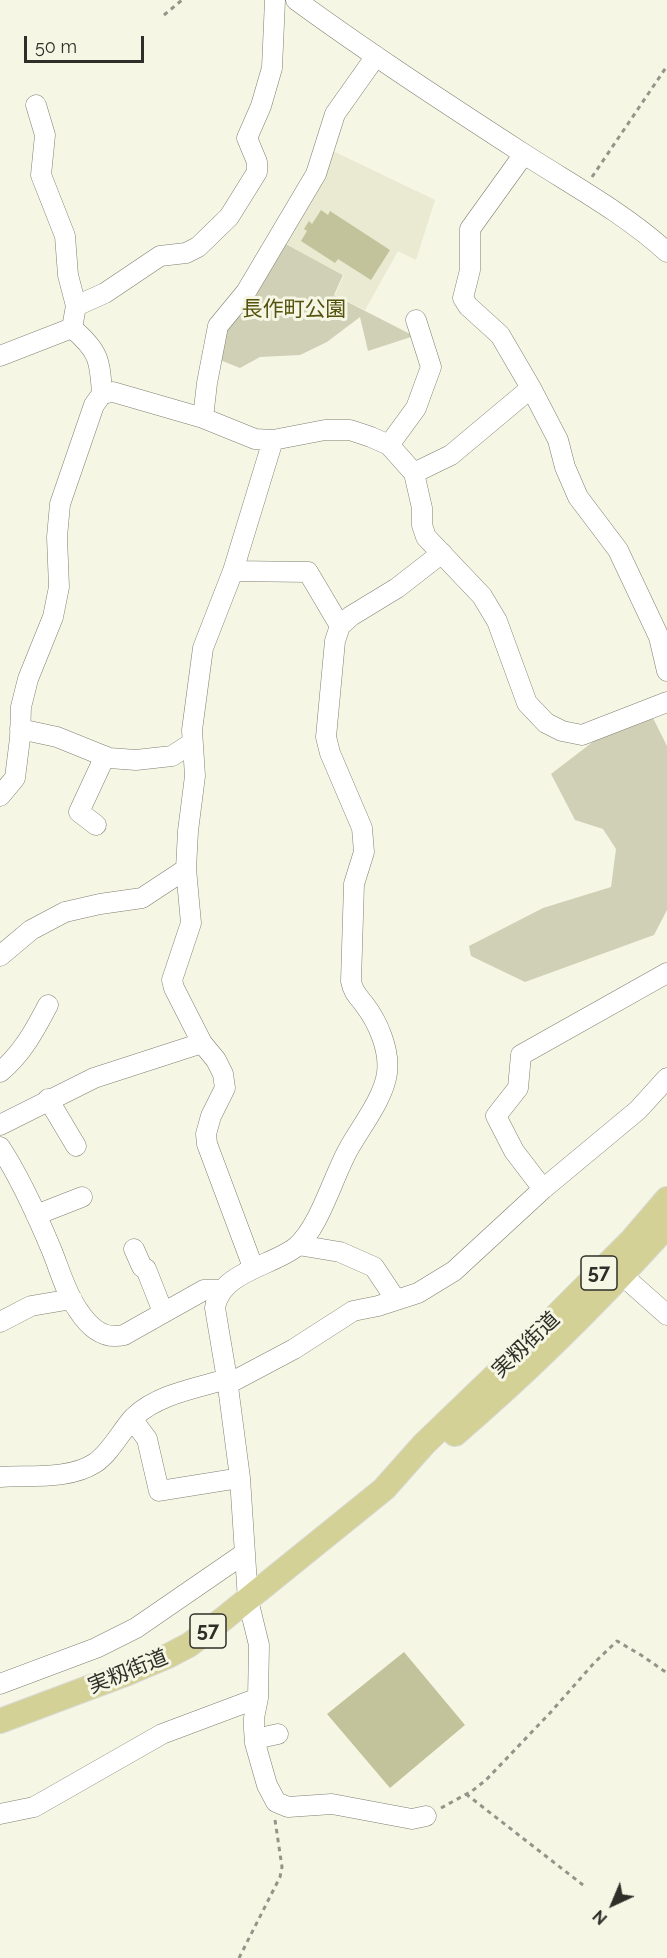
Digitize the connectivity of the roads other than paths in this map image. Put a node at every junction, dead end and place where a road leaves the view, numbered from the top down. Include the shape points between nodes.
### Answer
1 (275, 0) edge
2 (296, 0) edge
3 (376, 56) junction
4 (36, 105) dead end
5 (525, 154) junction
6 (667, 252) edge
7 (76, 306) junction
8 (416, 320) dead end
9 (72, 328) junction
10 (0, 356) edge
11 (531, 388) junction
12 (102, 394) junction
13 (203, 418) junction
14 (273, 440) junction
15 (389, 445) junction
16 (414, 473) junction
17 (441, 553) junction
18 (233, 571) junction
19 (340, 626) junction
20 (667, 671) edge
21 (667, 702) edge
22 (20, 729) junction
23 (192, 743) junction
24 (105, 756) junction
25 (0, 796) edge
26 (96, 825) dead end
27 (186, 869) junction
28 (0, 956) edge
29 (667, 973) edge
30 (48, 1005) dead end
31 (202, 1043) junction
32 (0, 1072) edge
33 (667, 1078) edge
34 (48, 1099) junction
35 (1, 1122) edge
36 (76, 1146) dead end
37 (0, 1147) edge
38 (543, 1189) junction
39 (82, 1197) dead end
40 (667, 1199) edge
41 (36, 1215) junction
42 (666, 1228) edge
43 (298, 1245) junction
44 (134, 1249) dead end
45 (253, 1267) junction
46 (622, 1275) junction
47 (221, 1290) junction
48 (72, 1299) junction
49 (396, 1300) junction
50 (163, 1312) junction
51 (667, 1315) edge
52 (0, 1322) edge
53 (227, 1382) junction
54 (132, 1419) junction
55 (0, 1477) edge
56 (240, 1478) junction
57 (384, 1489) junction
58 (245, 1553) junction
59 (248, 1600) junction
60 (0, 1684) edge
61 (258, 1698) junction
62 (0, 1721) edge
63 (278, 1734) dead end
64 (255, 1739) junction
65 (0, 1814) edge
66 (426, 1816) road end

1 - 7 street via 272,68 247,138 257,172 244,195 229,217 198,247 186,254 160,256 105,293
2 - 3 street
3 - 5 street
3 - 13 street via 335,114 316,174 246,292 218,326
4 - 7 street via 45,135 41,175 65,237 68,275
5 - 6 street
5 - 11 street via 470,229 470,270 463,298 500,335
7 - 9 street
8 - 15 street via 431,367 416,408
9 - 10 street
9 - 12 street via 94,350 100,364
11 - 16 street via 451,455
11 - 20 street via 558,440 578,497 618,550 659,637
12 - 13 street via 113,392
12 - 22 street via 83,432 60,504 59,588 54,617 28,679
13 - 14 street via 242,436
14 - 15 street via 325,430 350,430
14 - 18 street
15 - 16 street
16 - 17 street via 426,537
17 - 19 street
17 - 21 street via 482,596 497,621 527,703 546,723 582,735
18 - 19 street via 308,572
18 - 23 street via 202,648
19 - 43 street via 335,641 327,737 362,828 364,852 354,884 351,981 353,991 381,1033 388,1072 315,1222
22 - 24 street via 57,737
22 - 25 street via 15,778
23 - 24 street via 172,756 151,760
23 - 27 street via 195,776
24 - 26 street via 79,812
27 - 28 street via 142,898 65,912 31,930
27 - 31 street via 191,923 172,980
29 - 38 street via 521,1056 518,1088 496,1116 514,1151
30 - 32 street via 31,1038
31 - 34 street via 94,1078
31 - 45 street via 216,1060 225,1088 211,1116 207,1144
33 - 38 street via 638,1110
34 - 35 street
34 - 36 street
37 - 41 street
38 - 49 street via 454,1271 424,1290
39 - 41 street
40 - 57 main road, 実籾街道 / 57 via 623,1249 424,1444
41 - 48 street
42 - 46 main road, 実籾街道 / 57
43 - 45 street
43 - 49 street via 340,1252 374,1267
44 - 50 street
45 - 47 street
46 - 51 street
46 - 57 main road, 実籾街道 / 57 via 511,1386 406,1476
47 - 50 street via 204,1290
47 - 53 street via 215,1308
48 - 50 street via 79,1312 106,1336 113,1337 124,1335
48 - 52 street via 31,1306
49 - 53 street via 353,1311 294,1349
53 - 54 street via 173,1395
53 - 56 street
54 - 55 street via 96,1462 84,1468 63,1474
54 - 56 street via 147,1439 159,1491
56 - 58 street
57 - 59 main road, 実籾街道 / 57
58 - 59 street
58 - 60 street via 136,1628 96,1648
59 - 61 street via 259,1645
59 - 62 main road, 実籾街道 / 57 via 189,1645 168,1656
61 - 64 street
61 - 65 street via 162,1734 34,1807
63 - 64 street
64 - 66 street via 267,1785 276,1802 288,1807 332,1804 412,1819

